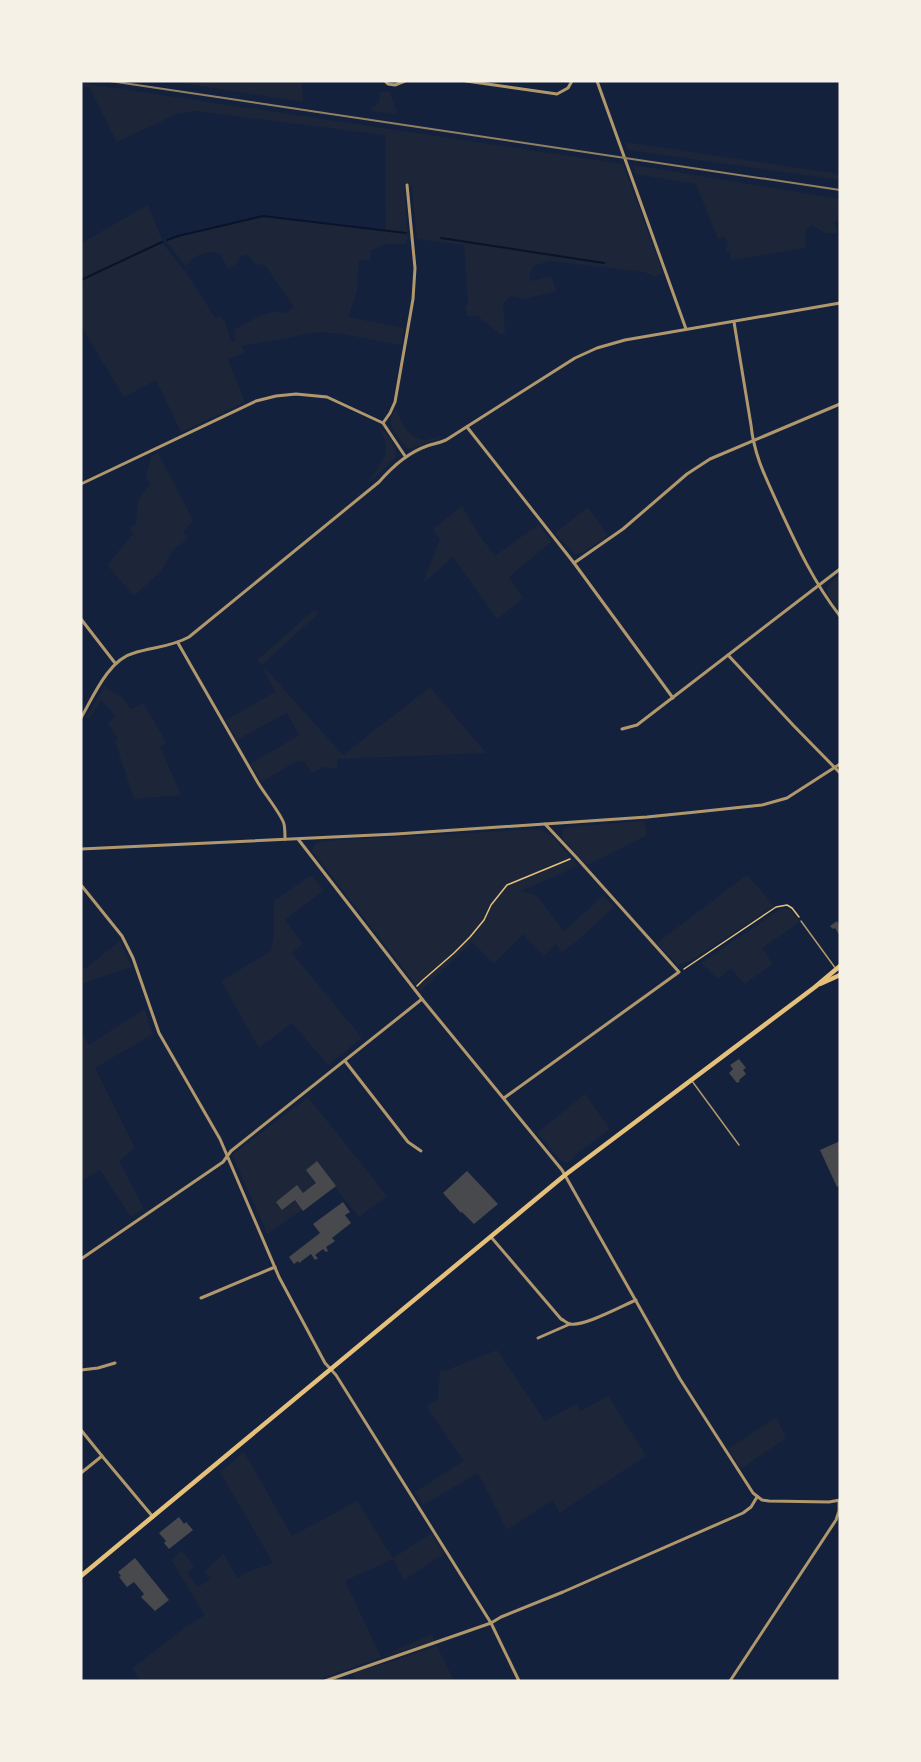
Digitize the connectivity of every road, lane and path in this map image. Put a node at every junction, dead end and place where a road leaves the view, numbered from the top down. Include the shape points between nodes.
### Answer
1 (385, 81) edge
2 (405, 81) edge
3 (466, 81) edge
4 (572, 81) edge
5 (597, 81) edge
6 (407, 185) dead end
7 (840, 303) edge
8 (734, 322) junction
9 (686, 329) junction
10 (840, 404) edge
11 (383, 423) junction
12 (467, 427) junction
13 (752, 441) junction
14 (406, 457) junction
15 (81, 484) edge
16 (574, 563) junction
17 (840, 569) edge
18 (818, 586) junction
19 (840, 616) edge
20 (81, 619) edge
21 (178, 643) junction
22 (728, 655) junction
23 (115, 663) junction
24 (673, 698) junction
25 (81, 718) edge
26 (622, 729) dead end
27 (840, 764) edge
28 (835, 768) junction
29 (840, 773) edge
30 (545, 825) junction
31 (285, 839) junction
32 (298, 839) junction
33 (81, 849) edge
34 (576, 857) junction
35 (81, 885) edge
36 (801, 921) joint
37 (838, 968) edge
38 (679, 972) junction
39 (840, 975) edge
40 (815, 987) junction
41 (414, 989) junction
42 (422, 999) junction
43 (345, 1061) junction
44 (691, 1081) junction
45 (504, 1098) junction
46 (739, 1145) dead end
47 (421, 1151) dead end
48 (228, 1156) junction
49 (565, 1175) junction
50 (491, 1237) junction
51 (81, 1259) edge
52 (275, 1267) junction
53 (201, 1298) dead end
54 (636, 1300) junction
55 (570, 1324) junction
56 (538, 1338) dead end
57 (114, 1362) dead end
58 (81, 1370) edge
59 (331, 1370) junction
60 (81, 1430) edge
61 (102, 1456) junction
62 (81, 1473) edge
63 (757, 1497) junction
64 (840, 1501) edge
65 (153, 1517) junction
66 (81, 1576) edge
67 (491, 1623) junction
68 (325, 1681) edge
69 (519, 1681) edge
70 (730, 1681) edge

1 - 2 street via 395,85
3 - 4 street via 556,94
5 - 9 street
6 - 11 street via 414,259 413,299 395,402
7 - 8 street
8 - 9 street
8 - 13 street
9 - 12 street via 597,348
10 - 13 street
11 - 14 street
11 - 15 street via 327,398 276,396 256,401
12 - 14 street
12 - 16 street
13 - 16 street via 687,474 623,529
13 - 18 street
14 - 21 street
16 - 24 street
17 - 18 street
18 - 19 street
18 - 22 street
20 - 23 street
21 - 23 street via 133,653
21 - 31 street via 282,817
22 - 24 street
22 - 28 street
23 - 25 street
24 - 26 street via 637,725
27 - 28 street
28 - 29 street
28 - 30 street via 787,798 762,805
30 - 32 street
30 - 34 street
31 - 32 street
31 - 33 street
32 - 41 street
34 - 38 street
34 - 41 path via 507,885 470,937
35 - 48 street via 122,936 159,1033
36 - 37 lane
36 - 38 path via 787,904 776,907
37 - 40 main road
38 - 45 street
39 - 40 main road
40 - 44 main road
41 - 42 street
42 - 43 street
42 - 45 street
43 - 47 street via 408,1142
43 - 48 street
44 - 46 lane
44 - 49 main road
45 - 49 street
48 - 51 street
48 - 52 street
49 - 50 main road
49 - 54 street
50 - 55 street via 561,1319
50 - 59 main road
52 - 53 street
52 - 59 street
54 - 55 street via 593,1319
54 - 63 street via 680,1379
55 - 56 street
57 - 58 street
59 - 65 main road
59 - 67 street
60 - 61 street
61 - 62 street
61 - 65 street
63 - 64 street via 769,1501
63 - 67 street via 751,1508 742,1513
64 - 70 street via 836,1520
65 - 66 main road
67 - 68 street
67 - 69 street

